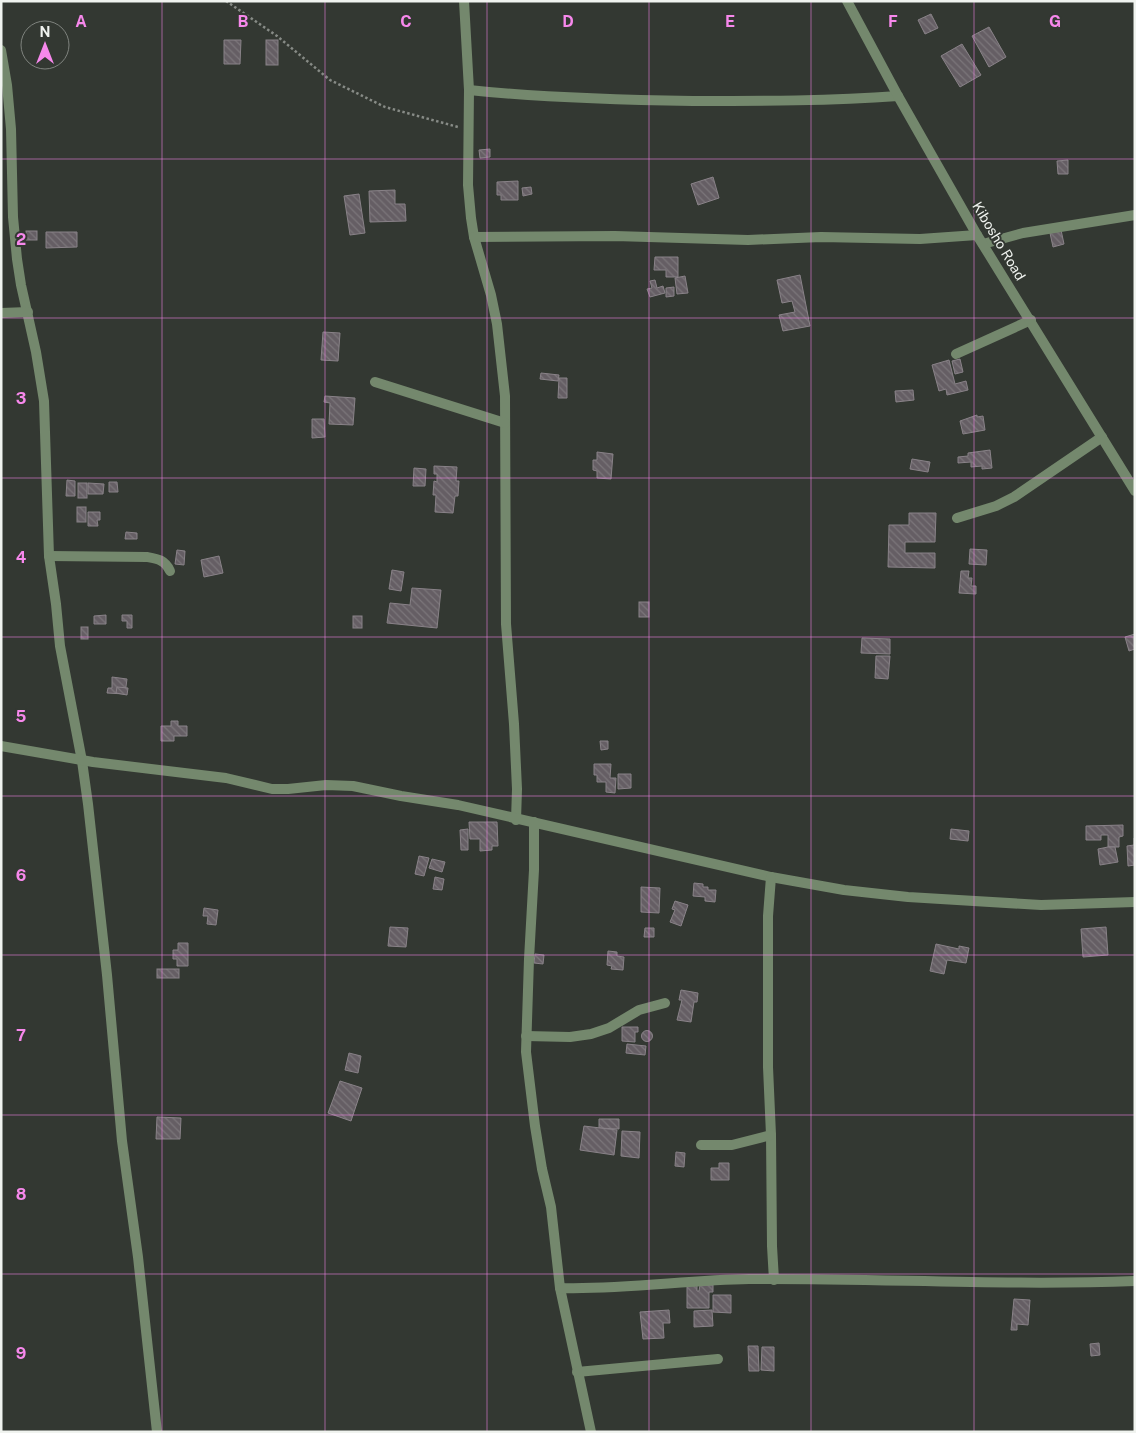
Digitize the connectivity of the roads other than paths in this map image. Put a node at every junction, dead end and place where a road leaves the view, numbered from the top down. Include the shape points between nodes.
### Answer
1 (464, 1) edge
2 (847, 1) edge
3 (1, 50) edge
4 (470, 90) junction
5 (898, 96) junction
6 (1135, 215) edge
7 (474, 237) junction
8 (980, 239) junction
9 (28, 312) junction
10 (1, 313) edge
11 (1031, 320) junction
12 (956, 354) dead end
13 (375, 382) dead end
14 (505, 423) junction
15 (1102, 437) junction
16 (1135, 491) edge
17 (957, 518) dead end
18 (49, 556) junction
19 (170, 571) dead end
20 (1, 746) edge
21 (82, 761) junction
22 (516, 820) junction
23 (534, 822) junction
24 (771, 877) junction
25 (1135, 902) edge
26 (665, 1003) dead end
27 (526, 1036) junction
28 (771, 1135) junction
29 (701, 1145) dead end
30 (774, 1280) junction
31 (1135, 1282) edge
32 (560, 1288) junction
33 (718, 1359) dead end
34 (577, 1372) junction
35 (156, 1432) edge
36 (590, 1432) edge

1 - 4 street
2 - 5 street, Kibosho Road
3 - 9 street via 11,129 15,242
4 - 5 street via 606,100 825,101
4 - 7 street via 468,185
5 - 8 street, Kibosho Road
6 - 8 street
7 - 8 street
7 - 14 street via 497,324
8 - 11 street, Kibosho Road
9 - 10 street
9 - 18 street via 44,401
11 - 12 street
11 - 15 street, Kibosho Road
13 - 14 street
14 - 22 street via 506,624 516,761
15 - 16 street, Kibosho Road
15 - 17 street via 1014,497
18 - 19 street via 158,558
18 - 21 street via 60,646
20 - 21 street
21 - 22 street via 226,778 272,789 353,786 458,805
21 - 35 street
22 - 23 street
23 - 24 street
23 - 27 street
24 - 25 street via 908,897 1041,905
24 - 28 street via 768,1067
26 - 27 street via 639,1010 609,1028 591,1034
27 - 32 street via 535,1126 551,1207
28 - 29 street via 732,1145
28 - 30 street
30 - 31 street
30 - 32 street
32 - 34 street
33 - 34 street
34 - 36 street

